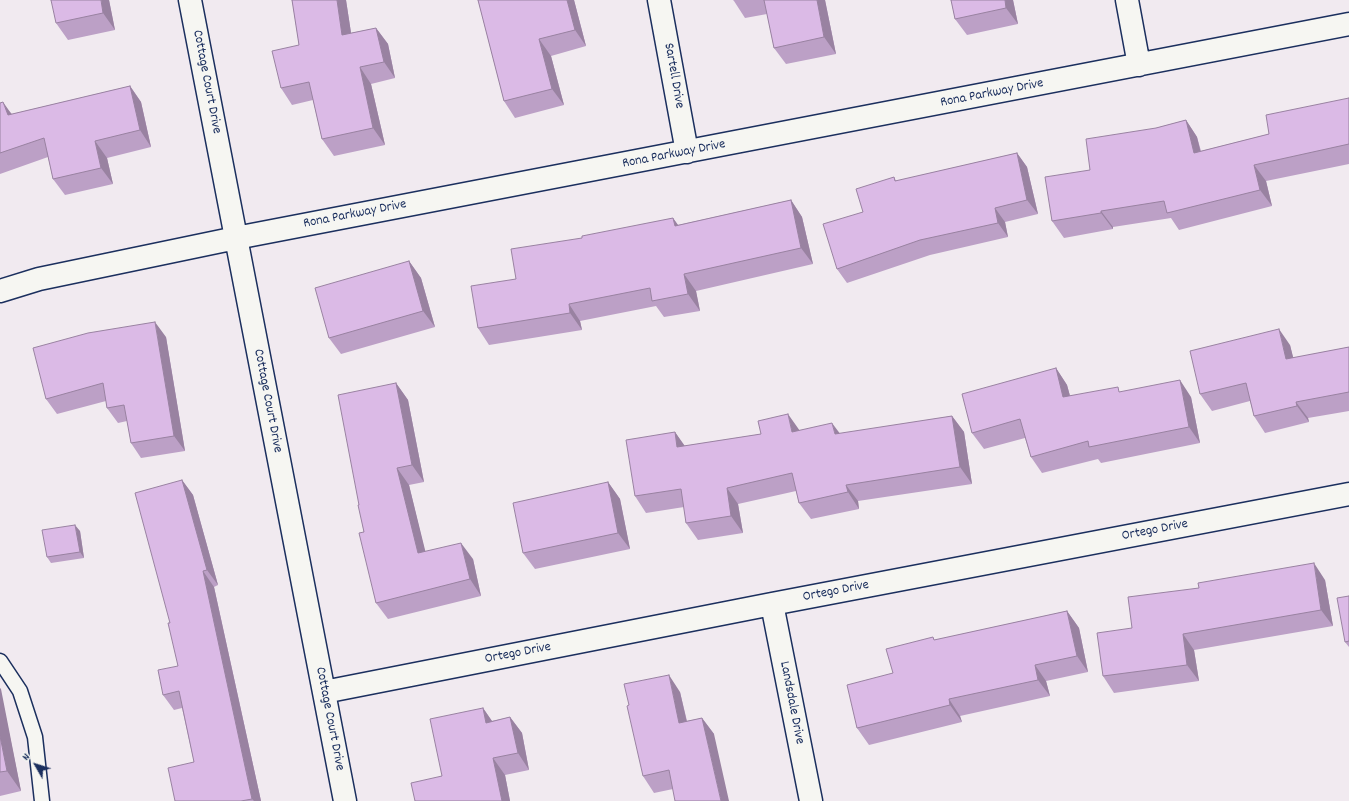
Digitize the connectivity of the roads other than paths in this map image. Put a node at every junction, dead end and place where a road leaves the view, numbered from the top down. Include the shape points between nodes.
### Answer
1 (190, 0) edge
2 (659, 0) edge
3 (1127, 0) edge
4 (1349, 24) edge
5 (1139, 65) junction
6 (687, 152) junction
7 (236, 238) junction
8 (0, 291) edge
9 (1349, 494) edge
10 (772, 604) junction
11 (0, 661) edge
12 (324, 692) junction
13 (42, 801) edge
14 (345, 801) edge
15 (811, 801) edge

1 - 7 street, Cottage Court Drive
2 - 6 street, Sartell Drive
3 - 5 street
4 - 5 street, Rona Parkway Drive
5 - 6 street, Rona Parkway Drive
6 - 7 street, Rona Parkway Drive
7 - 8 street, Rona Parkway Drive via 39,279
7 - 12 street, Cottage Court Drive
9 - 10 street, Ortego Drive
10 - 12 street, Ortego Drive
10 - 15 street, Landsdale Drive
11 - 13 lane via 20,691 35,737
12 - 14 street, Cottage Court Drive

